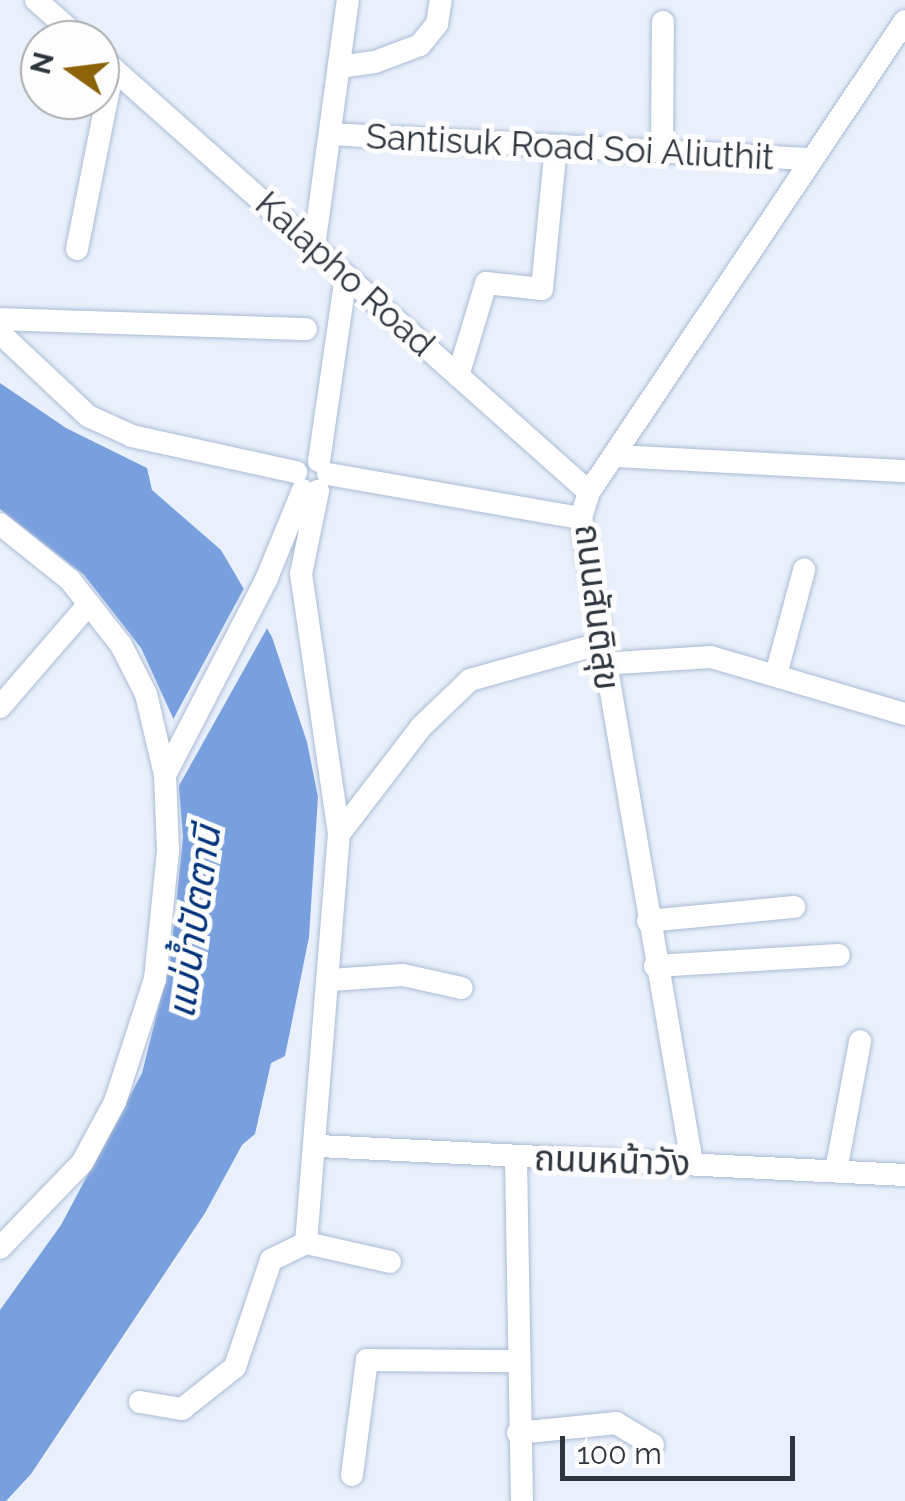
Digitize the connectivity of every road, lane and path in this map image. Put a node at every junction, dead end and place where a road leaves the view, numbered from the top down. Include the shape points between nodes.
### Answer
1 (36, 0) edge
2 (348, 0) edge
3 (440, 0) edge
4 (58, 20) edge
5 (663, 22) dead end
6 (905, 22) edge
7 (339, 66) junction
8 (120, 75) edge
9 (97, 120) edge
10 (330, 134) junction
11 (556, 146) junction
12 (662, 152) junction
13 (811, 159) junction
14 (314, 248) junction
15 (78, 249) dead end
16 (346, 276) junction
17 (0, 319) edge
18 (306, 329) dead end
19 (0, 333) edge
20 (458, 376) junction
21 (617, 456) junction
22 (905, 470) edge
23 (313, 477) junction
24 (589, 492) junction
25 (581, 518) junction
26 (0, 524) edge
27 (804, 570) dead end
28 (270, 571) junction
29 (301, 574) junction
30 (89, 604) junction
31 (600, 654) junction
32 (776, 672) junction
33 (0, 707) edge
34 (905, 714) edge
35 (169, 769) junction
36 (339, 834) junction
37 (794, 907) dead end
38 (648, 921) junction
39 (838, 955) dead end
40 (656, 966) junction
41 (330, 980) junction
42 (462, 988) dead end
43 (860, 1040) dead end
44 (319, 1146) junction
45 (516, 1159) junction
46 (692, 1163) junction
47 (836, 1171) junction
48 (905, 1174) edge
49 (306, 1243) junction
50 (0, 1248) edge
51 (390, 1262) dead end
52 (518, 1361) junction
53 (140, 1402) dead end
54 (518, 1432) junction
55 (653, 1445) dead end
56 (352, 1475) dead end
57 (522, 1501) edge

1 - 4 street
2 - 7 street
3 - 7 street via 436,24 420,45 376,62
5 - 12 street
6 - 13 street, ถนนสันติสุข
7 - 10 street
8 - 14 street, Kalapho Road
9 - 15 street
10 - 11 street, Santisuk Road Soi Aliuthit
10 - 14 street
11 - 12 street, Santisuk Road Soi Aliuthit
11 - 20 street via 542,289 486,284
12 - 13 street, Santisuk Road Soi Aliuthit
13 - 21 street, ถนนสันติสุข
14 - 16 street, Kalapho Road
16 - 20 street, Kalapho Road
16 - 23 street
17 - 18 street
19 - 23 street via 88,416 132,436
20 - 24 street, Kalapho Road
21 - 22 street
21 - 24 street, ถนนสันติสุข
23 - 25 street
23 - 28 street
23 - 29 street
24 - 25 street, ถนนสันติสุข
25 - 31 street, ถนนสันติสุข
26 - 30 street via 70,580
27 - 32 street
28 - 29 street
28 - 35 street
29 - 36 street
30 - 33 street
30 - 35 street via 146,694
31 - 32 street via 712,656
31 - 36 street via 470,680 422,726
31 - 38 street, ถนนสันติสุข
32 - 34 street
35 - 50 street via 155,979 140,1034 115,1102 82,1163
36 - 41 street
37 - 38 street
38 - 40 street, ถนนสันติสุข
39 - 40 street
40 - 46 street, ถนนสันติสุข
41 - 42 street via 403,975
41 - 44 street
43 - 47 street
44 - 45 street, ถนนหน้าวัง
44 - 49 street
45 - 46 street, ถนนหน้าวัง
45 - 52 street
46 - 47 street, ถนนหน้าวัง
47 - 48 street, ถนนหน้าวัง
49 - 51 street
49 - 53 street via 272,1260 235,1367 182,1409
52 - 54 street
52 - 56 street via 368,1360
54 - 55 street via 608,1422
54 - 57 street

